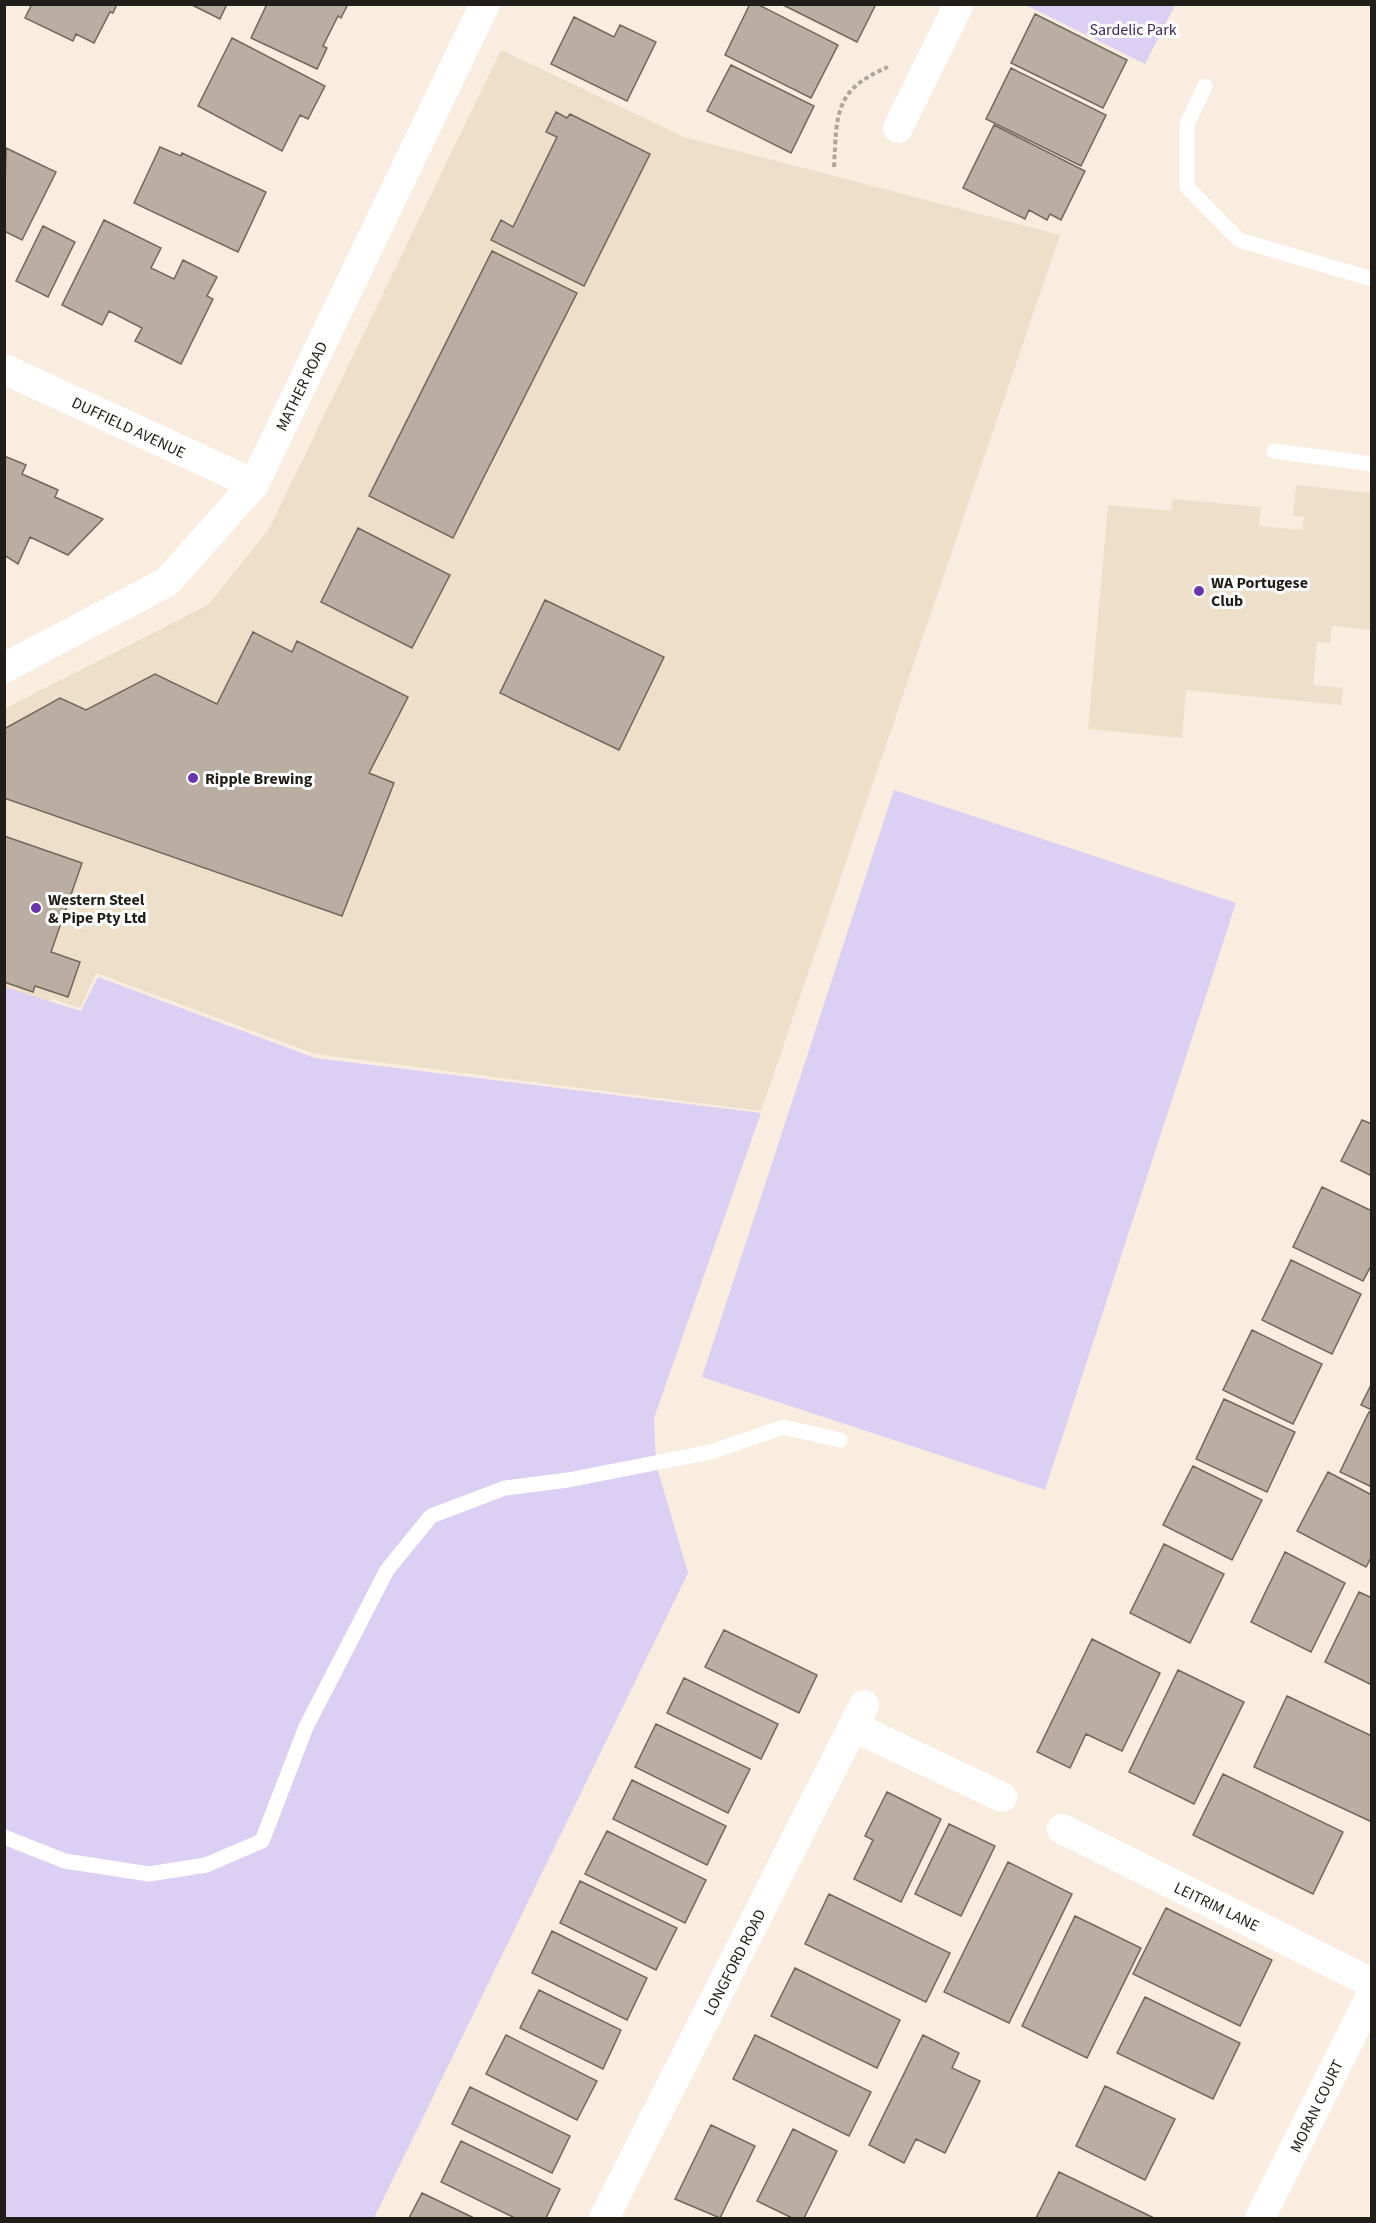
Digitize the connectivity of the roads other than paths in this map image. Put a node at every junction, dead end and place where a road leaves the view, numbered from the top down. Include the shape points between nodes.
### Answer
1 (486, 4) edge
2 (959, 4) edge
3 (1204, 86) dead end
4 (898, 128) dead end
5 (1371, 279) edge
6 (4, 369) edge
7 (1274, 451) dead end
8 (1371, 464) edge
9 (254, 484) junction
10 (4, 668) edge
11 (840, 1440) dead end
12 (1002, 1797) dead end
13 (1062, 1829) dead end
14 (4, 1837) edge
15 (1371, 1983) edge
16 (1371, 1994) edge
17 (604, 2218) edge
18 (1260, 2218) edge

1 - 9 street, MATHER ROAD
2 - 4 street
3 - 5 lane via 1187,124 1187,187 1239,240
6 - 9 street, DUFFIELD AVENUE
7 - 8 lane
9 - 10 street, MATHER ROAD via 167,582
11 - 14 lane via 783,1427 711,1452 505,1488 431,1516 387,1570 306,1727 262,1841 206,1865 149,1874 65,1861
12 - 17 street, LONGFORD ROAD via 859,1716
13 - 15 street, LEITRIM LANE
16 - 18 street, MORAN COURT

